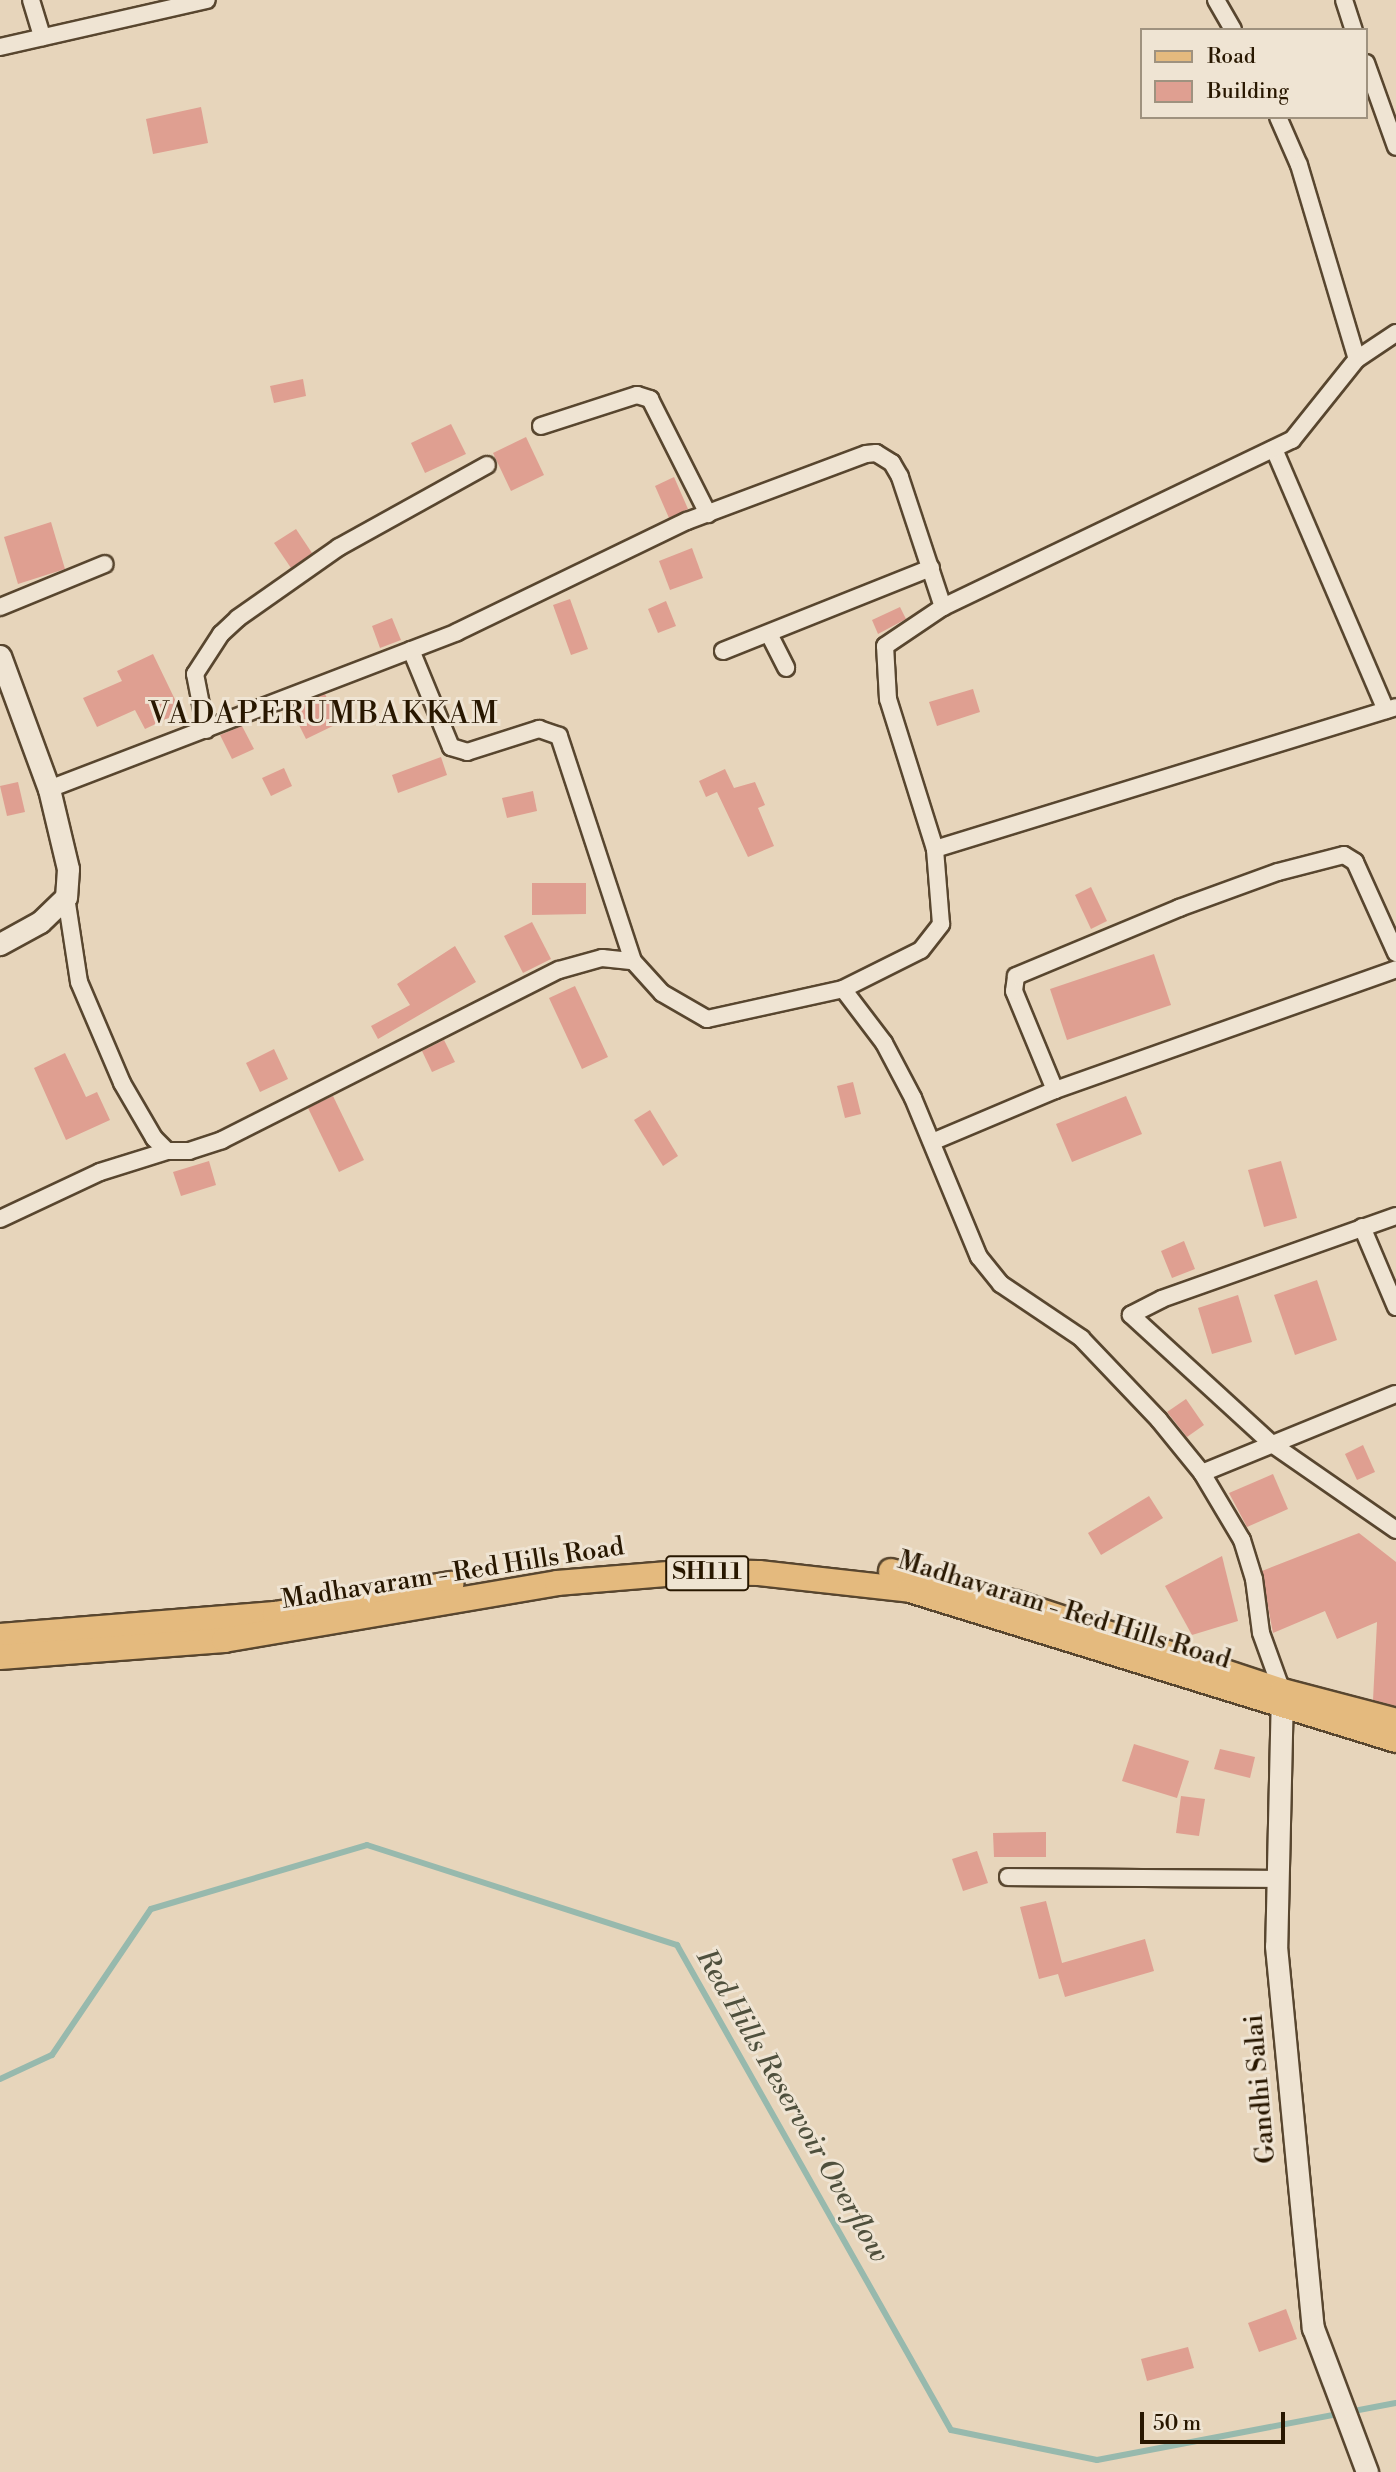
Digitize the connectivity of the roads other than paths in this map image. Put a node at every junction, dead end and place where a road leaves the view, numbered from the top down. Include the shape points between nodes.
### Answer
1 (31, 0) edge
2 (207, 0) edge
3 (1216, 0) edge
4 (1344, 0) edge
5 (1232, 28) edge
6 (1350, 28) edge
7 (42, 37) junction
8 (0, 47) edge
9 (1368, 69) edge
10 (1279, 119) edge
11 (1396, 147) edge
12 (1396, 333) edge
13 (1357, 359) junction
14 (541, 426) dead end
15 (1274, 449) junction
16 (487, 466) dead end
17 (708, 514) junction
18 (105, 564) dead end
19 (931, 568) junction
20 (0, 607) edge
21 (943, 607) junction
22 (769, 634) junction
23 (411, 650) junction
24 (723, 651) dead end
25 (0, 656) edge
26 (786, 668) dead end
27 (1391, 709) edge
28 (206, 730) junction
29 (49, 789) junction
30 (935, 849) junction
31 (66, 897) junction
32 (0, 944) edge
33 (1396, 953) edge
34 (634, 961) junction
35 (1396, 969) edge
36 (843, 989) junction
37 (1055, 1090) junction
38 (932, 1142) junction
39 (167, 1151) junction
40 (1396, 1216) edge
41 (0, 1219) edge
42 (1362, 1227) junction
43 (1396, 1307) edge
44 (1396, 1394) edge
45 (1272, 1444) junction
46 (1202, 1473) junction
47 (1396, 1530) edge
48 (0, 1636) edge
49 (0, 1657) edge
50 (1282, 1700) junction
51 (1396, 1721) edge
52 (1396, 1740) edge
53 (1008, 1877) dead end
54 (1278, 1880) junction
55 (1367, 2472) edge

1 - 7 street
2 - 7 street
3 - 5 street
4 - 6 street
7 - 8 street
9 - 11 street
10 - 13 street via 1299,165
12 - 13 street
13 - 15 street via 1292,440
14 - 17 street via 628,397 650,399
15 - 21 street
15 - 27 street
16 - 28 street via 339,547 237,618 195,674
17 - 19 street via 876,453 892,463 900,477
17 - 23 street
18 - 20 street
19 - 21 street
19 - 22 street
21 - 30 street via 885,646 883,668 888,699
22 - 24 street
22 - 26 street
23 - 28 street
23 - 34 street via 451,747 467,752 539,729 559,736
25 - 29 street
27 - 30 street
28 - 29 street
29 - 31 street via 68,869
30 - 36 street via 941,923 921,950
31 - 32 street via 40,922
31 - 39 street via 79,982 122,1083 154,1138
33 - 37 street via 1355,862 1344,855 1278,872 1179,908 1016,976 1014,991
34 - 36 street via 662,993 707,1019
34 - 39 street via 602,958 559,970 222,1140 189,1151
35 - 37 street
36 - 38 street via 884,1043
37 - 38 street
38 - 46 street via 979,1257 1001,1284 1081,1338
39 - 41 street via 100,1172
40 - 42 street
42 - 43 street
42 - 45 street via 1162,1299 1131,1315
44 - 45 street
45 - 46 street
45 - 47 street
46 - 50 street via 1242,1540 1254,1579 1261,1633
48 - 50 main road, Madhavaram - Red Hills Road / SH111 via 275,1614 566,1567 725,1560 916,1574
49 - 50 main road, Madhavaram - Red Hills Road / SH111 via 224,1640 557,1583 690,1572 760,1573 911,1590
50 - 51 main road, Madhavaram - Red Hills Road / SH111
50 - 52 main road, Madhavaram - Red Hills Road / SH111
50 - 54 street, Gandhi Salai
53 - 54 street
54 - 55 street, Gandhi Salai via 1276,1946 1313,2328

